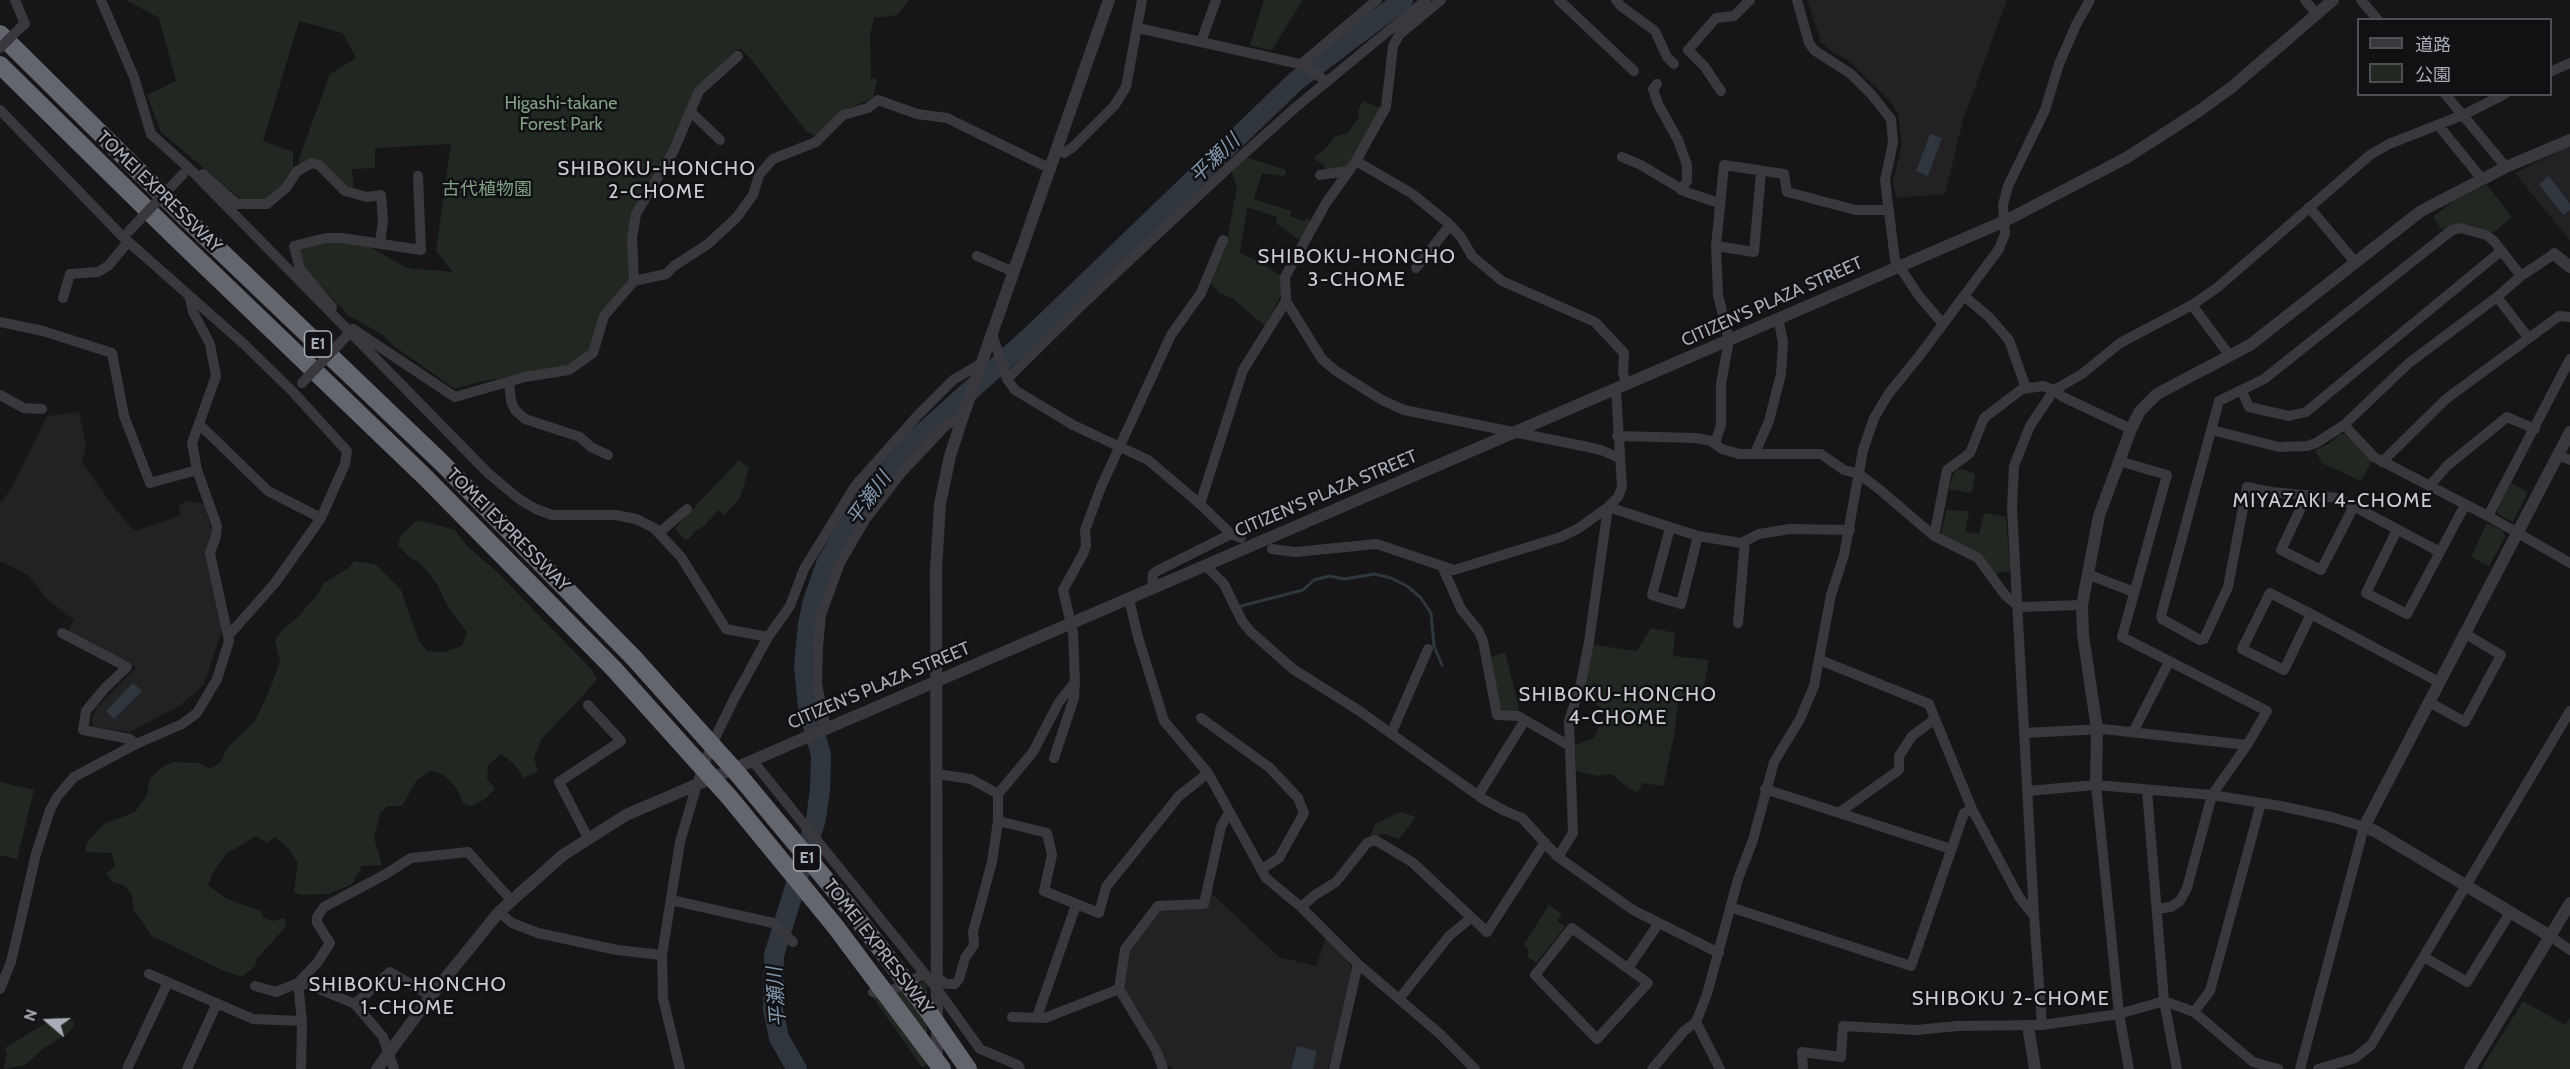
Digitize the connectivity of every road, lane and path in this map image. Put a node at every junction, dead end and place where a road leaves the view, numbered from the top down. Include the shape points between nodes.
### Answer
1 (15, 0) edge
2 (101, 0) edge
3 (1108, 0) edge
4 (1142, 0) edge
5 (1216, 0) edge
6 (1377, 0) edge
7 (1426, 0) edge
8 (1441, 0) edge
9 (1559, 0) edge
10 (1617, 0) edge
11 (1750, 0) edge
12 (1797, 0) edge
13 (2090, 0) edge
14 (2305, 0) edge
15 (2333, 0) edge
16 (2361, 0) edge
17 (2316, 13) junction
18 (2376, 18) edge
19 (1138, 28) junction
20 (0, 34) edge
21 (1201, 42) junction
22 (0, 48) edge
23 (738, 56) dead end
24 (1674, 63) dead end
25 (2570, 63) edge
26 (1303, 64) junction
27 (0, 65) edge
28 (1634, 71) dead end
29 (2552, 71) edge
30 (1325, 82) junction
31 (1652, 88) dead end
32 (1721, 91) dead end
33 (2447, 96) edge
34 (2501, 96) edge
35 (0, 110) edge
36 (691, 112) junction
37 (2463, 115) junction
38 (2438, 125) junction
39 (720, 140) dead end
40 (2570, 140) edge
41 (1057, 151) junction
42 (1622, 157) dead end
43 (1356, 161) junction
44 (2506, 167) junction
45 (1051, 169) junction
46 (187, 171) junction
47 (1348, 171) junction
48 (1761, 172) junction
49 (1320, 175) dead end
50 (418, 176) dead end
51 (2482, 179) junction
52 (1681, 190) junction
53 (1719, 203) junction
54 (2309, 207) junction
55 (1888, 210) junction
56 (2005, 221) junction
57 (1450, 225) junction
58 (127, 237) junction
59 (1223, 240) dead end
60 (380, 243) junction
61 (1716, 246) junction
62 (2501, 251) junction
63 (2554, 254) joint
64 (977, 256) dead end
65 (2355, 262) junction
66 (1898, 267) junction
67 (2570, 267) edge
68 (1416, 268) dead end
69 (1014, 272) junction
70 (2521, 276) junction
71 (634, 281) junction
72 (1964, 296) junction
73 (2497, 297) junction
74 (63, 298) dead end
75 (190, 299) junction
76 (1286, 301) junction
77 (2192, 305) junction
78 (2570, 317) edge
79 (1779, 318) junction
80 (0, 322) edge
81 (1943, 324) junction
82 (348, 332) junction
83 (992, 334) junction
84 (2528, 337) junction
85 (1729, 340) junction
86 (2230, 356) junction
87 (2570, 359) edge
88 (982, 363) junction
89 (1007, 379) junction
90 (509, 382) junction
91 (1621, 387) junction
92 (2026, 387) junction
93 (2054, 390) junction
94 (2242, 391) junction
95 (293, 392) junction
96 (0, 395) edge
97 (42, 409) dead end
98 (962, 419) junction
99 (199, 424) junction
100 (2344, 425) junction
101 (2131, 429) junction
102 (2535, 429) junction
103 (2212, 430) junction
104 (2570, 432) edge
105 (1513, 433) junction
106 (1617, 435) junction
107 (1715, 442) junction
108 (1121, 446) junction
109 (1755, 453) junction
110 (608, 455) dead end
111 (2558, 455) junction
112 (1619, 458) junction
113 (2570, 460) edge
114 (2119, 461) junction
115 (2382, 462) junction
116 (197, 470) junction
117 (1859, 474) junction
118 (862, 483) junction
119 (2429, 486) junction
120 (2307, 495) junction
121 (880, 497) junction
122 (1200, 504) junction
123 (2465, 505) junction
124 (2354, 506) junction
125 (1608, 507) junction
126 (687, 508) dead end
127 (2488, 516) junction
128 (321, 518) junction
129 (1670, 528) junction
130 (1850, 530) junction
131 (2397, 530) junction
132 (660, 532) junction
133 (2517, 532) junction
134 (1698, 536) junction
135 (1934, 536) junction
136 (1745, 541) junction
137 (1272, 549) dead end
138 (2440, 552) junction
139 (2570, 563) edge
140 (1205, 565) junction
141 (1442, 566) junction
142 (2087, 574) junction
143 (1152, 588) junction
144 (2134, 592) junction
145 (1129, 599) junction
146 (2082, 605) junction
147 (2019, 607) junction
148 (2311, 614) junction
149 (1070, 623) junction
150 (1737, 623) dead end
151 (62, 633) dead end
152 (2464, 633) junction
153 (230, 635) junction
154 (768, 637) junction
155 (1428, 649) dead end
156 (1820, 660) junction
157 (2169, 662) junction
158 (937, 681) junction
159 (1075, 682) junction
160 (2439, 682) junction
161 (2429, 702) junction
162 (588, 705) dead end
163 (2570, 711) edge
164 (1201, 718) dead end
165 (1935, 719) junction
166 (1525, 720) junction
167 (2097, 729) junction
168 (824, 730) junction
169 (2133, 732) junction
170 (2024, 733) junction
171 (1391, 734) junction
172 (136, 744) junction
173 (1568, 745) junction
174 (2247, 745) junction
175 (1054, 758) dead end
176 (752, 760) junction
177 (1208, 773) junction
178 (937, 774) junction
179 (697, 784) junction
180 (2096, 785) junction
181 (1765, 789) junction
182 (2147, 790) junction
183 (2027, 791) junction
184 (998, 794) junction
185 (1479, 795) junction
186 (2212, 795) junction
187 (2261, 803) junction
188 (1972, 809) junction
189 (1229, 812) junction
190 (1840, 812) junction
191 (998, 821) junction
192 (2364, 827) junction
193 (588, 838) junction
194 (1545, 842) junction
195 (1951, 849) junction
196 (1558, 857) junction
197 (1262, 869) junction
198 (2466, 886) junction
199 (512, 900) junction
200 (670, 900) junction
201 (2570, 903) edge
202 (1076, 905) junction
203 (1301, 908) junction
204 (1730, 908) junction
205 (2157, 909) junction
206 (499, 912) junction
207 (2510, 913) junction
208 (2034, 916) junction
209 (1471, 918) junction
210 (1659, 923) junction
211 (2550, 936) junction
212 (791, 940) dead end
213 (2570, 950) edge
214 (1719, 953) junction
215 (662, 955) junction
216 (2424, 957) junction
217 (1358, 964) junction
218 (1628, 968) junction
219 (149, 974) dead end
220 (924, 974) junction
221 (168, 982) junction
222 (298, 983) junction
223 (938, 983) junction
224 (255, 986) dead end
225 (0, 989) edge
226 (1119, 989) junction
227 (873, 992) dead end
228 (431, 996) junction
229 (1399, 999) junction
230 (2164, 1000) junction
231 (216, 1003) junction
232 (355, 1004) junction
233 (2194, 1012) junction
234 (2119, 1014) junction
235 (1012, 1017) dead end
236 (1037, 1017) junction
237 (302, 1021) junction
238 (1696, 1022) junction
239 (2042, 1025) junction
240 (2028, 1026) junction
241 (390, 1052) junction
242 (1461, 1055) junction
243 (2252, 1066) edge
244 (127, 1069) edge
245 (187, 1069) edge
246 (301, 1069) edge
247 (377, 1069) edge
248 (394, 1069) edge
249 (680, 1069) edge
250 (937, 1069) edge
251 (942, 1069) edge
252 (969, 1069) edge
253 (1020, 1069) edge
254 (1163, 1069) edge
255 (1334, 1069) edge
256 (1458, 1069) edge
257 (1475, 1069) edge
258 (1652, 1069) edge
259 (1720, 1069) edge
260 (1803, 1069) edge
261 (2035, 1069) edge
262 (2129, 1069) edge
263 (2177, 1069) edge
264 (2278, 1069) edge
265 (2300, 1069) edge
266 (2318, 1069) edge
267 (2470, 1069) edge

1 - 22 street, bridge via 25,24
2 - 46 street via 134,77 151,134
3 - 41 street
4 - 19 street
5 - 21 street
6 - 26 street
7 - 30 street
8 - 43 street via 1399,35 1393,46 1386,107
9 - 28 street
10 - 24 street via 1655,31
11 - 32 street via 1734,16 1716,18 1688,50
12 - 55 street via 1814,50 1851,74 1891,119 1893,143 1885,180
13 - 56 street via 2059,64 2045,110 2015,170 2003,205
14 - 17 street
15 - 17 street, CITIZEN'S PLAZA STREET
16 - 18 street
17 - 56 street, CITIZEN'S PLAZA STREET via 2199,111 2126,158
19 - 21 street
19 - 41 street via 1126,87 1114,106 1073,147 1064,153
20 - 252 highway, TOMEI EXPRESSWAY / E1, bridge via 442,463 633,657 737,773 850,910
21 - 26 street
23 - 36 street via 699,91
25 - 29 street
26 - 30 street
27 - 251 highway, TOMEI EXPRESSWAY / E1, bridge via 434,486 614,669 813,898
30 - 89 street via 1227,169
31 - 52 street via 1683,151 1687,180
33 - 37 street
34 - 37 street
35 - 58 street
36 - 39 street
36 - 71 street via 674,150 636,214 632,238
37 - 38 street
37 - 44 street
38 - 51 street
38 - 54 street via 2378,150
40 - 44 street
41 - 45 street
42 - 52 street
43 - 47 street
43 - 57 street via 1411,193
44 - 51 street
45 - 69 street
45 - 71 street via 947,118 917,114 878,100 868,108 843,115 816,142 773,159 759,175 753,195 737,217 708,244 666,274
46 - 58 street, bridge
46 - 60 street via 200,172 237,204 248,205 267,204 286,188 297,171 312,163 319,165 345,191 367,197 381,195
46 - 82 street
47 - 49 street
47 - 76 street via 1286,277
48 - 53 street via 1724,165
48 - 55 street via 1784,174 1787,192 1856,210
48 - 61 street via 1754,252
50 - 60 street via 421,250
51 - 65 street via 2421,211
52 - 53 street
53 - 61 street
54 - 65 street
54 - 77 street via 2232,276
55 - 66 street
56 - 66 street, CITIZEN'S PLAZA STREET
56 - 72 street via 1999,249
57 - 68 street
57 - 91 street via 1473,256 1502,281 1595,322 1624,353
58 - 74 street via 108,266 98,272 70,274
58 - 75 street
59 - 108 street via 1202,293 1171,334
60 - 82 street via 326,238 294,246 300,269 342,318
61 - 85 street via 1719,295
62 - 70 street
62 - 94 street via 2476,231 2462,228 2445,234 2264,379
62 - 94 street via 2306,412 2289,416 2249,407
63 - 67 street
63 - 70 street
64 - 69 street
65 - 86 street
66 - 79 street, CITIZEN'S PLAZA STREET
66 - 81 street
69 - 83 street
70 - 73 street
71 - 90 street via 604,316 593,353 587,358 569,370
72 - 81 street
72 - 92 street via 2009,340
73 - 84 street
73 - 100 street via 2409,363
75 - 95 street
75 - 99 street via 210,344 216,376
76 - 105 street via 1323,359 1374,396 1404,410
76 - 122 street via 1243,370
77 - 86 street
77 - 93 street via 2120,343 2082,374
78 - 84 street via 2559,316
79 - 85 street, CITIZEN'S PLAZA STREET
79 - 109 street via 1783,342 1780,374 1770,420
80 - 116 street via 112,353 124,416 150,483
81 - 117 street via 1888,393 1874,418
82 - 90 street via 353,329 455,397
82 - 95 street, bridge
82 - 132 street via 489,474 519,499 552,514 636,519
83 - 88 street
83 - 89 street
84 - 115 street via 2446,399
85 - 91 street, CITIZEN'S PLAZA STREET
85 - 107 street via 1721,384 1721,425
86 - 101 street via 2157,394 2140,411
87 - 102 street
88 - 98 street
88 - 118 street via 953,380 918,415
89 - 108 street via 1015,390 1040,407
90 - 110 street via 511,401 525,419 580,437
91 - 105 street, CITIZEN'S PLAZA STREET
91 - 106 street
92 - 93 street
92 - 135 street via 1983,418 1970,453 1947,470
93 - 101 street
93 - 147 street via 2030,426 2014,466 2012,508
94 - 103 street via 2219,401
95 - 128 street via 347,451
96 - 97 street via 24,408
98 - 121 street via 947,424
98 - 158 street via 945,473 937,533
99 - 116 street via 192,443
99 - 128 street via 268,491
100 - 103 street via 2316,443 2296,447 2279,447
100 - 115 street
101 - 114 street
102 - 119 street via 2507,417 2448,465
102 - 127 street
103 - 120 street via 2162,620 2204,639 2228,586 2247,487
104 - 111 street
105 - 112 street via 1601,450
105 - 140 street, CITIZEN'S PLAZA STREET
106 - 107 street
106 - 112 street
107 - 109 street via 1722,449 1739,454
108 - 122 street via 1148,460
108 - 149 street via 1085,530 1083,554 1063,590
109 - 117 street via 1821,454 1844,470
111 - 113 street
111 - 133 street
112 - 125 street via 1622,487
114 - 142 street via 2099,516
114 - 144 street via 2167,475
115 - 119 street
116 - 153 street via 217,526 210,553
117 - 130 street
117 - 135 street
118 - 121 street
118 - 154 street via 804,569 790,606
119 - 123 street
120 - 124 street via 2338,498
120 - 124 street via 2281,550 2321,570
121 - 168 street via 840,563 821,615 816,676
122 - 143 street via 1236,536 1157,571
123 - 127 street
123 - 138 street
124 - 131 street
125 - 129 street
125 - 141 street via 1561,537 1454,570
125 - 173 street via 1585,662 1569,721
126 - 132 street
127 - 133 street
128 - 153 street via 275,583
129 - 134 street
129 - 134 street via 1652,596 1681,604
130 - 136 street via 1790,529 1759,534
130 - 156 street via 1831,595
131 - 138 street
131 - 138 street via 2366,593 2407,614
132 - 154 street via 696,578 726,629
133 - 139 street
133 - 152 street
134 - 136 street
135 - 147 street via 1978,558 2005,595
136 - 150 street
137 - 141 street via 1295,552 1377,544
140 - 143 street, CITIZEN'S PLAZA STREET
140 - 171 street via 1224,584 1242,621 1261,641 1293,669
141 - 166 street via 1461,609 1483,641 1497,715
142 - 144 street
142 - 146 street
143 - 145 street, CITIZEN'S PLAZA STREET
144 - 157 street via 2122,637
145 - 149 street, CITIZEN'S PLAZA STREET
145 - 177 street via 1164,721
146 - 147 street
146 - 167 street
147 - 170 street
148 - 148 street via 2270,593 2242,649 2284,670
148 - 160 street
149 - 158 street, CITIZEN'S PLAZA STREET
149 - 159 street
151 - 172 street via 127,668 86,711 83,730 130,739
152 - 160 street
152 - 161 street via 2501,655 2465,722
153 - 172 street via 217,679 197,713 182,724
154 - 179 street via 734,699
155 - 171 street
156 - 165 street via 1929,704
156 - 181 street via 1800,719 1774,762
157 - 169 street
157 - 174 street via 2266,711
158 - 168 street, CITIZEN'S PLAZA STREET
158 - 178 street
159 - 175 street via 1074,698
159 - 184 street via 1059,702 1033,752
160 - 161 street
161 - 192 street
162 - 193 street via 621,741 559,782
163 - 198 street
164 - 197 street via 1270,768 1298,798 1304,813 1279,858
165 - 188 street
165 - 190 street via 1912,736 1899,756 1899,770
166 - 173 street
166 - 185 street
167 - 169 street
167 - 170 street
167 - 180 street
168 - 176 street, CITIZEN'S PLAZA STREET
169 - 174 street
170 - 183 street
171 - 185 street
172 - 225 street via 74,777 53,804 36,854 11,962
173 - 196 street via 1573,833
174 - 186 street
176 - 179 street, CITIZEN'S PLAZA STREET
176 - 220 street
177 - 189 street
177 - 202 street via 1179,796 1106,887 1099,914
178 - 184 street via 971,779
178 - 223 street
179 - 193 street, CITIZEN'S PLAZA STREET via 626,815
179 - 200 street via 680,842
180 - 182 street
180 - 183 street
180 - 234 street
181 - 190 street
181 - 204 street
182 - 186 street
182 - 205 street
183 - 208 street
184 - 191 street
185 - 194 street via 1522,818
186 - 187 street
186 - 205 street via 2187,888 2180,901
187 - 192 street
187 - 233 street via 2210,991
188 - 195 street via 1964,813
188 - 208 street via 2019,897
189 - 197 street
189 - 226 street via 1221,827 1204,904 1158,906 1125,949
190 - 195 street
191 - 202 street via 1047,833 1052,855 1044,891
191 - 223 street via 992,862 973,932 974,945 964,958 955,984
192 - 198 street
192 - 265 street
193 - 199 street, CITIZEN'S PLAZA STREET
194 - 196 street
194 - 209 street via 1486,932
195 - 204 street via 1911,966
196 - 210 street via 1633,910
197 - 203 street via 1266,878
198 - 207 street
198 - 216 street
199 - 206 street, CITIZEN'S PLAZA STREET
199 - 222 street via 468,852 411,858 324,907 317,923 330,943
200 - 212 street via 773,923
200 - 215 street
201 - 211 street
202 - 236 street
203 - 209 street via 1336,882 1367,843 1375,840 1412,862
203 - 217 street
204 - 214 street
205 - 230 street
206 - 215 street via 512,923 538,933
206 - 228 street, CITIZEN'S PLAZA STREET
207 - 211 street
207 - 216 street via 2466,982
208 - 239 street
209 - 229 street via 1449,936
210 - 214 street
210 - 218 street
211 - 213 street
211 - 267 street
214 - 238 street
215 - 249 street via 663,998
216 - 266 street via 2371,1045 2355,1058
217 - 229 street
217 - 255 street
218 - 218 street via 1648,983 1598,1039 1535,975 1572,928
219 - 221 street
220 - 223 street
220 - 227 street via 883,995
221 - 231 street
221 - 244 street
222 - 224 street via 276,992
222 - 232 street
222 - 237 street
223 - 250 street
223 - 253 street via 980,1049
226 - 236 street via 1045,1018
226 - 254 street via 1156,1050
228 - 232 street via 390,972
228 - 241 street, CITIZEN'S PLAZA STREET
229 - 242 street
230 - 233 street
230 - 234 street
230 - 263 street
231 - 237 street via 253,1019
231 - 245 street
232 - 241 street via 383,1037
233 - 243 street
234 - 239 street
234 - 262 street
235 - 236 street
237 - 246 street
238 - 258 street
238 - 259 street
239 - 240 street
240 - 260 street via 1917,1030 1843,1026 1841,1057 1802,1052
240 - 261 street
241 - 247 street, CITIZEN'S PLAZA STREET
241 - 248 street
242 - 256 street
242 - 257 street
243 - 264 street

